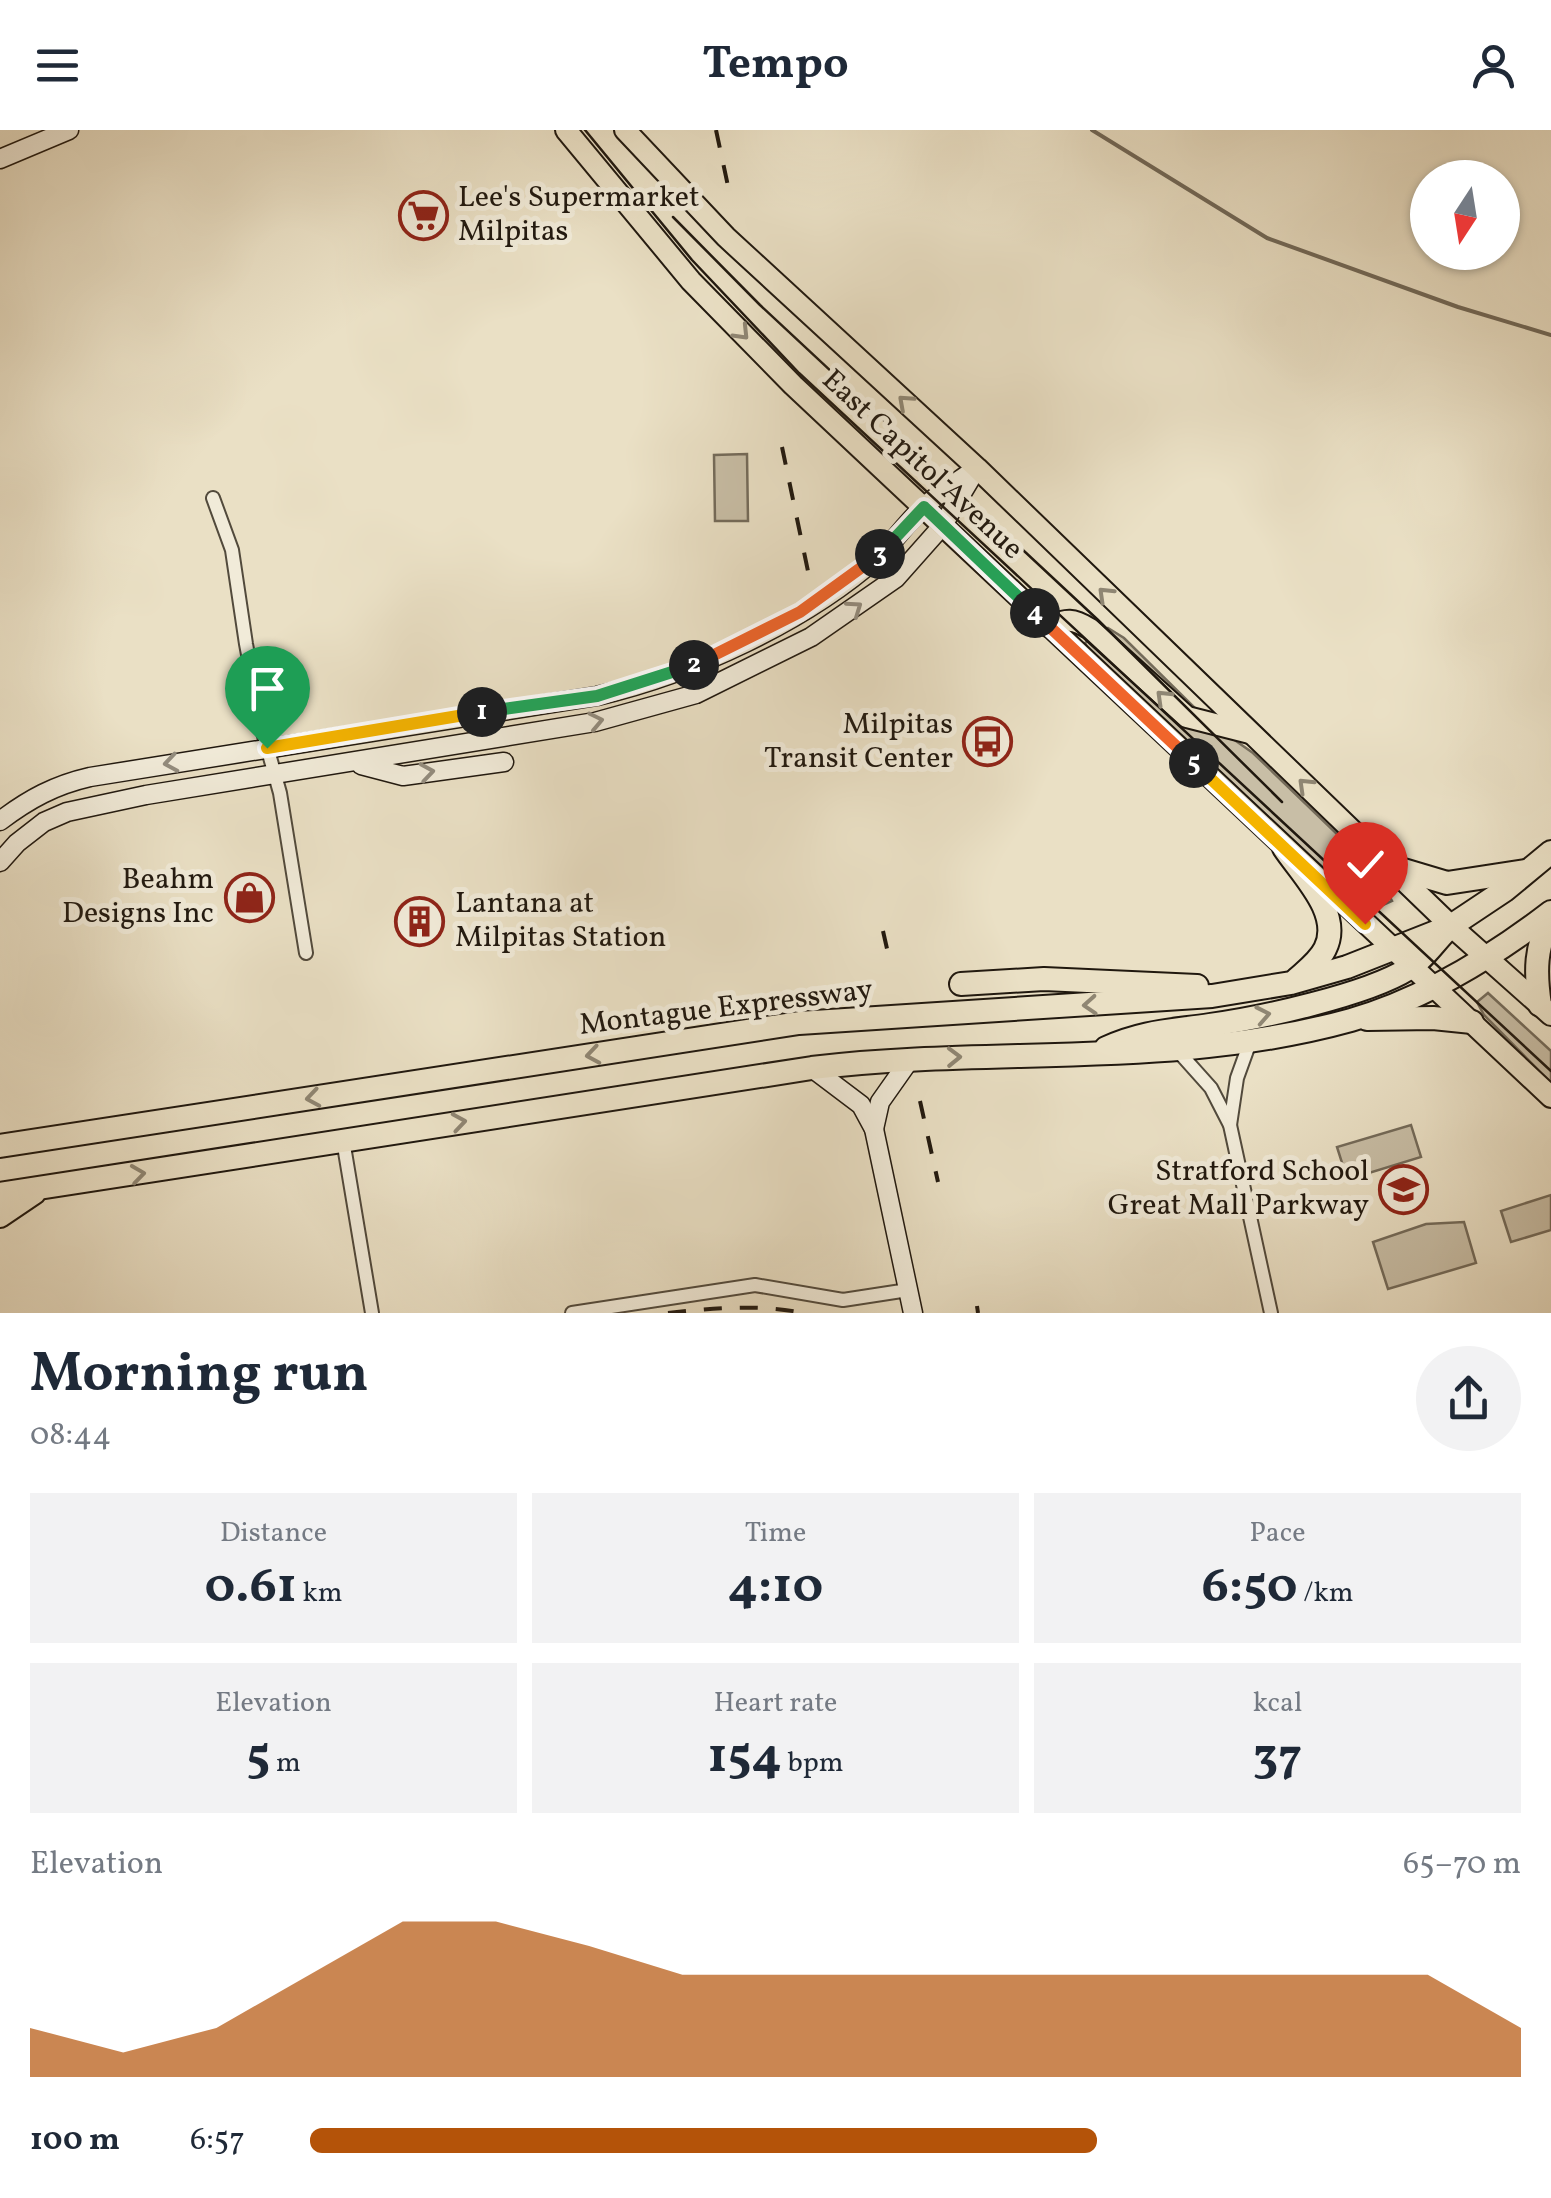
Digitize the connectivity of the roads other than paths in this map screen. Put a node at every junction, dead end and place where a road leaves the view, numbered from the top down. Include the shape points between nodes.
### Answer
1 (69, 130) edge
2 (566, 130) edge
3 (625, 130) edge
4 (0, 159) edge
5 (977, 468) junction
6 (213, 498) dead end
7 (924, 507) junction
8 (943, 524) junction
9 (1048, 626) junction
10 (1251, 734) junction
11 (267, 748) junction
12 (504, 762) dead end
13 (351, 763) junction
14 (275, 776) junction
15 (0, 821) edge
16 (1284, 848) junction
17 (1551, 852) edge
18 (0, 862) edge
19 (1390, 866) junction
20 (1529, 870) junction
21 (1551, 914) edge
22 (1451, 926) junction
23 (1391, 949) junction
24 (306, 954) dead end
25 (1490, 958) junction
26 (1412, 967) junction
27 (1292, 983) junction
28 (961, 984) dead end
29 (1434, 987) junction
30 (1250, 990) junction
31 (1545, 1010) edge
32 (1354, 1019) junction
33 (1472, 1022) junction
34 (1250, 1042) junction
35 (1178, 1050) junction
36 (1094, 1054) junction
37 (911, 1058) junction
38 (812, 1068) junction
39 (1551, 1097) edge
40 (1230, 1125) junction
41 (874, 1130) junction
42 (343, 1140) junction
43 (0, 1146) edge
44 (41, 1188) junction
45 (0, 1194) edge
46 (0, 1216) edge
47 (908, 1290) junction
48 (372, 1313) edge
49 (572, 1313) edge
50 (913, 1313) edge
51 (1271, 1313) edge

1 - 4 street
2 -> 7 main road, East Capitol Avenue via 691,281
5 -> 3 main road, East Capitol Avenue via 726,238
5 - 7 street
5 - 8 street
10 -> 5 main road, East Capitol Avenue
6 - 11 street via 232,550
7 - 8 main road, East Capitol Avenue
7 - 11 street via 877,557 800,612 678,672 597,696
8 - 9 main road, East Capitol Avenue
13 -> 8 street via 595,722 696,694 853,610 896,578
10 -> 9 main road via 1187,717 1076,620
9 - 16 main road, East Capitol Avenue
19 -> 10 main road, East Capitol Avenue
11 - 14 street
11 -> 15 street via 60,784
13 -> 12 street via 403,776
13 - 14 street
14 - 18 street via 67,812 30,832
14 - 24 street
16 - 23 main road, East Capitol Avenue
16 - 27 highway via 1329,922 1325,949
17 - 20 highway, Montague Expressway
19 - 20 highway via 1447,883
19 - 22 main road, East Capitol Avenue
20 - 22 highway, Montague Expressway
21 - 25 highway
21 - 31 highway via 1536,964
22 - 23 highway, Montague Expressway
22 - 25 main road, East Capitol Avenue
22 - 26 highway
23 - 26 main road, East Capitol Avenue
23 - 27 highway, Montague Expressway
25 - 29 highway
25 - 31 main road, East Capitol Avenue
26 - 29 main road, East Capitol Avenue
36 -> 26 highway via 1136,1034 1282,1011
27 - 30 highway, Montague Expressway
28 - 30 highway via 1044,979
29 - 32 highway
29 - 33 main road, East Capitol Avenue
30 -> 43 highway, Montague Expressway via 799,1024
32 - 33 highway
32 - 34 highway
33 - 39 main road, East Capitol Avenue
34 - 35 highway
34 - 40 street
35 - 36 highway
35 - 40 street
37 -> 36 highway
37 - 38 highway
37 - 41 street via 880,1102
38 - 41 street via 861,1105
42 -> 38 highway
40 - 51 street
41 - 47 street
44 -> 42 highway
42 - 48 street
44 - 45 highway
44 - 46 highway
47 - 49 street via 843,1300 756,1286
47 - 50 street

